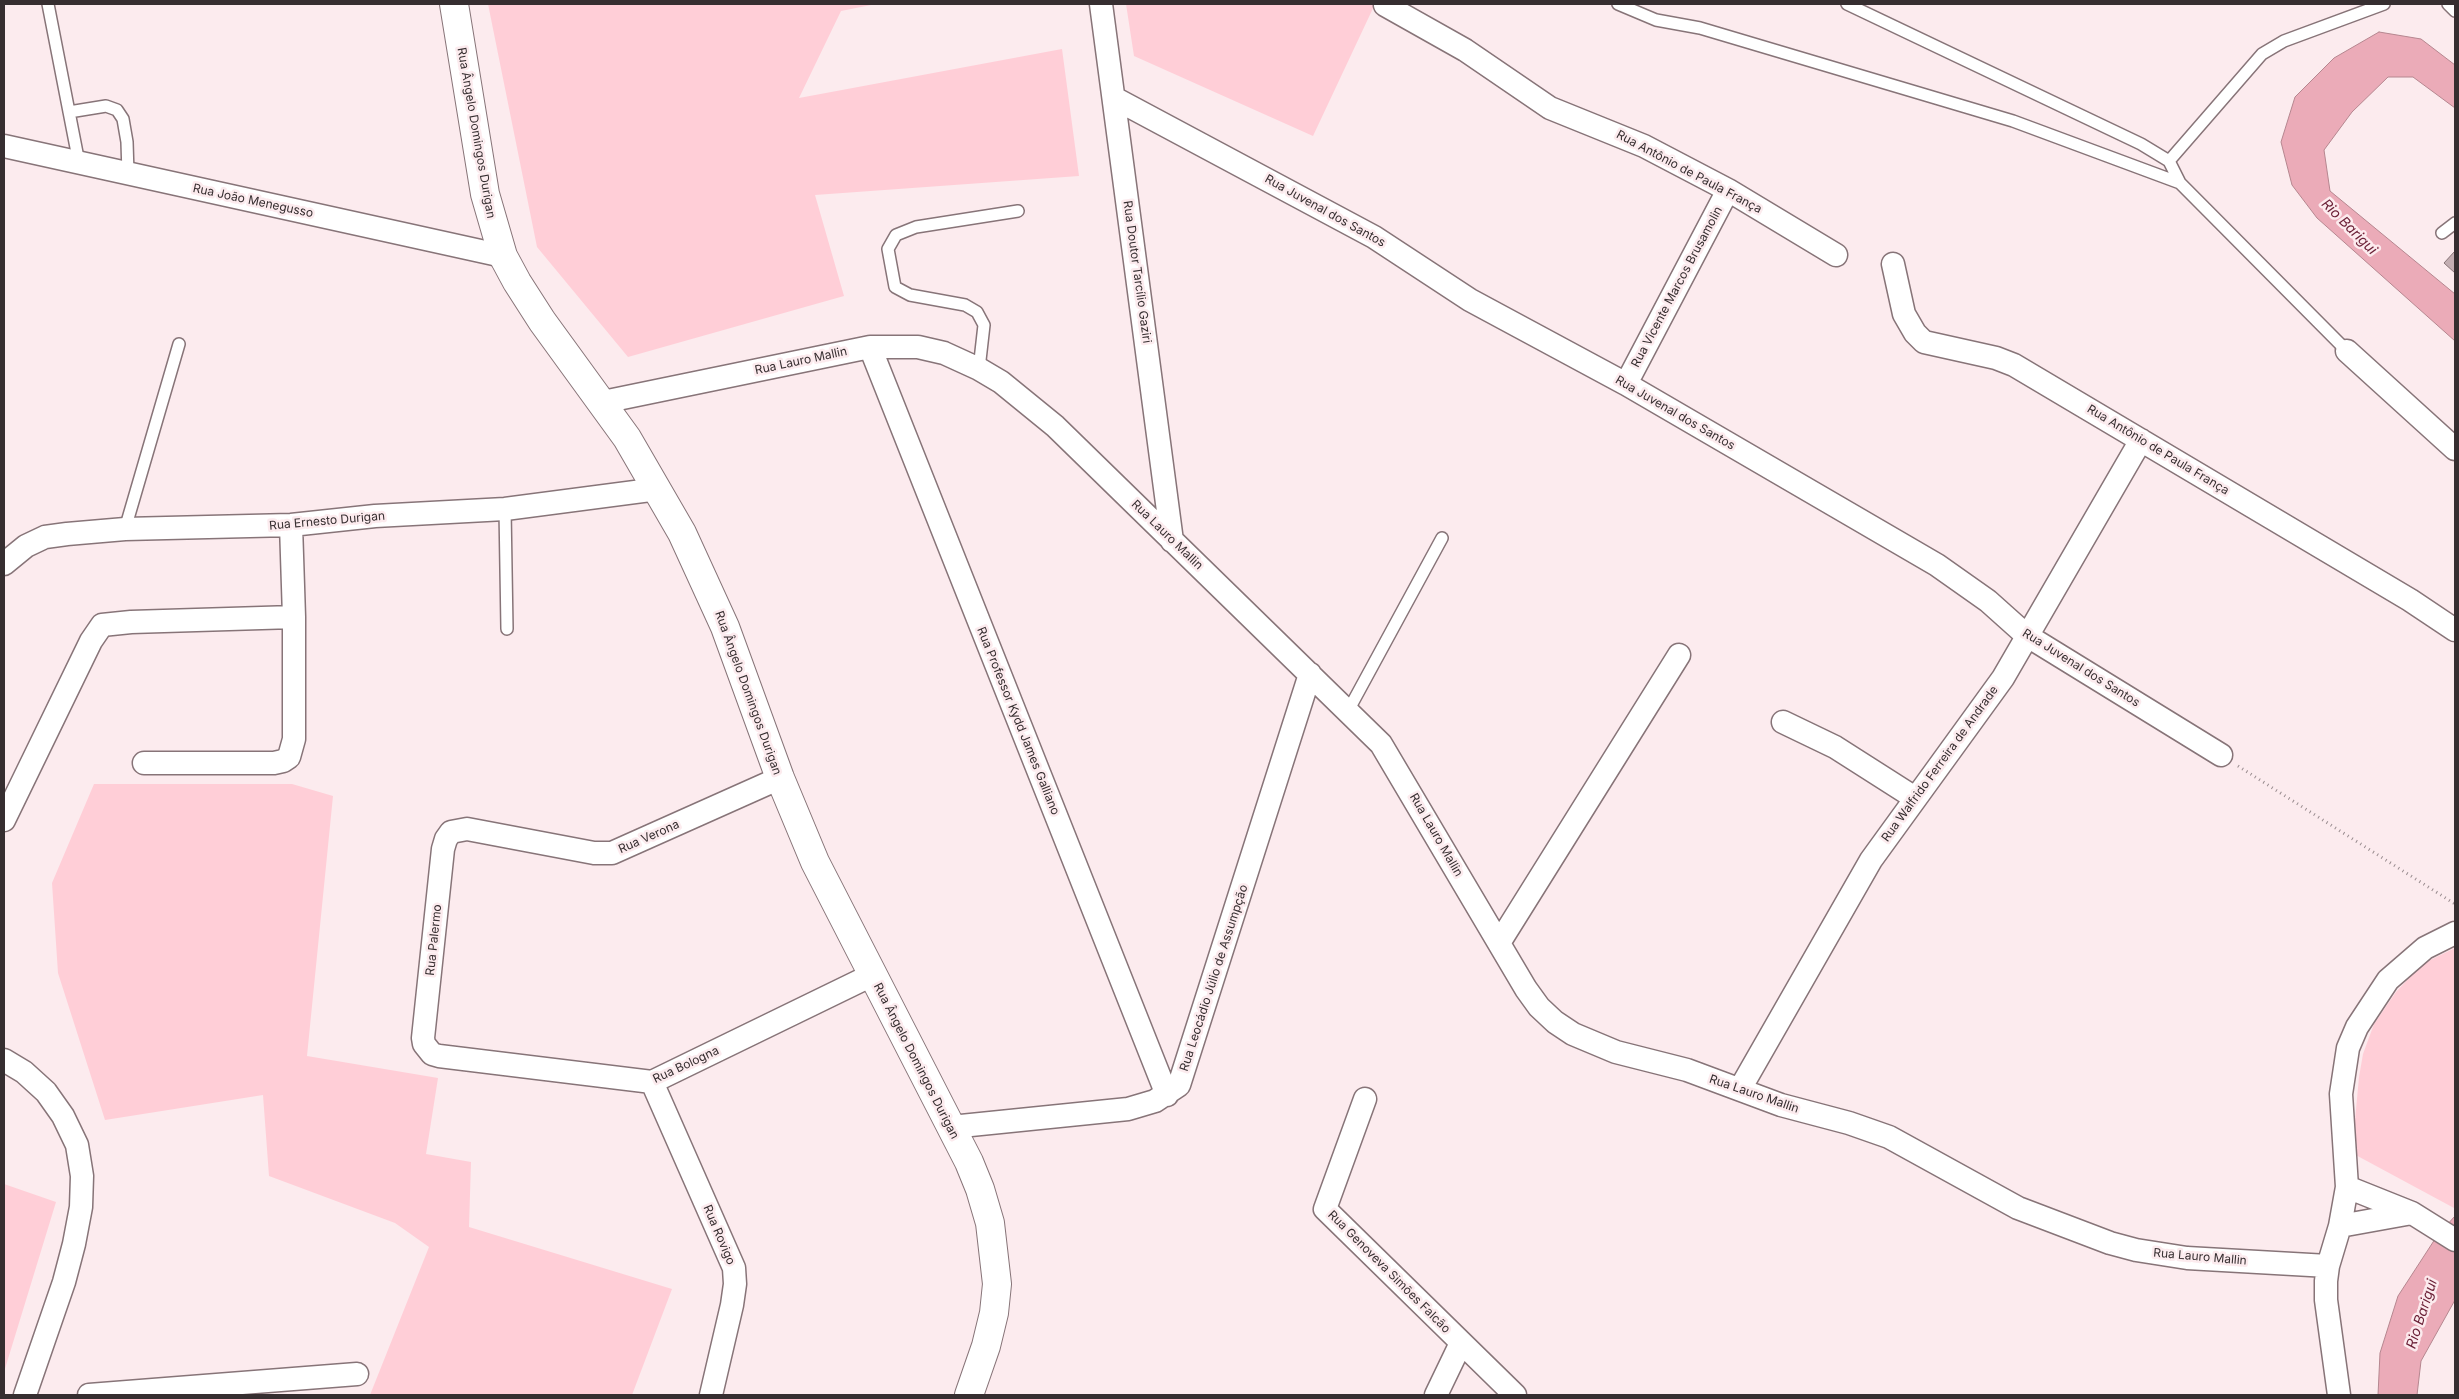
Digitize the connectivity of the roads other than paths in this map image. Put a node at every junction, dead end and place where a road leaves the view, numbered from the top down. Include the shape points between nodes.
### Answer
1 (48, 4) edge
2 (1101, 4) edge
3 (1618, 4) edge
4 (1846, 4) edge
5 (2384, 4) edge
6 (2448, 4) edge
7 (451, 5) edge
8 (1384, 5) dead end
9 (2455, 11) edge
10 (1114, 98) junction
11 (69, 112) junction
12 (4, 146) edge
13 (2169, 161) junction
14 (79, 163) junction
15 (128, 174) junction
16 (2180, 183) junction
17 (1728, 190) junction
18 (1018, 211) dead end
19 (2455, 223) edge
20 (2442, 233) dead end
21 (1836, 255) dead end
22 (503, 256) junction
23 (1893, 264) dead end
24 (179, 344) dead end
25 (870, 346) junction
26 (2347, 351) joint
27 (979, 369) junction
28 (1626, 384) junction
29 (603, 402) junction
30 (2141, 440) junction
31 (2455, 449) edge
32 (658, 489) junction
33 (505, 509) junction
34 (285, 525) junction
35 (125, 529) junction
36 (1442, 538) dead end
37 (1172, 541) junction
38 (4, 564) edge
39 (288, 617) junction
40 (508, 630) dead end
41 (2455, 630) edge
42 (2026, 635) junction
43 (1679, 655) dead end
44 (1310, 674) junction
45 (1348, 711) junction
46 (1783, 722) dead end
47 (2221, 754) road end
48 (144, 763) dead end
49 (780, 778) junction
50 (1915, 798) junction
51 (4, 820) edge
52 (451, 832) joint
53 (2455, 933) edge
54 (1499, 942) junction
55 (872, 975) junction
56 (427, 1050) joint
57 (4, 1060) edge
58 (652, 1082) junction
59 (1740, 1089) junction
60 (1167, 1095) junction
61 (1366, 1099) dead end
62 (951, 1127) junction
63 (2346, 1187) junction
64 (2412, 1213) junction
65 (2340, 1226) junction
66 (2455, 1240) edge
67 (2328, 1266) junction
68 (1461, 1343) junction
69 (357, 1374) dead end
70 (25, 1395) edge
71 (89, 1395) edge
72 (711, 1395) edge
73 (969, 1395) edge
74 (1436, 1395) edge
75 (1515, 1395) edge
76 (2339, 1395) edge

1 - 11 lane
2 - 10 street, Rua Doutor Tarcílio Gaziri
3 - 16 lane via 1656,20 1700,28 2013,121
4 - 13 lane via 2141,144
5 - 13 lane via 2284,41 2262,54
6 - 9 lane
7 - 22 street, Rua Ângelo Domingos Durigan via 485,194
8 - 17 street, Rua Antônio de Paula França via 1465,50 1550,108 1627,138
10 - 28 street, Rua Juvenal dos Santos via 1350,223 1399,251 1470,300
10 - 37 street, Rua Doutor Tarcílio Gaziri
11 - 14 lane
11 - 15 lane via 106,106 118,110 126,134
12 - 14 street, Rua João Menegusso
13 - 16 lane
14 - 15 street, Rua João Menegusso
15 - 22 street, Rua João Menegusso
16 - 26 lane
17 - 21 street, Rua Antônio de Paula França
17 - 28 street, Rua Vicente Marcos Brusamolin
18 - 27 lane via 916,227 896,236 888,249 895,288 910,295 965,305 977,312 984,325
19 - 20 lane
22 - 29 street, Rua Ângelo Domingos Durigan via 542,321
23 - 30 street, Rua Antônio de Paula França via 1904,314 1924,342 2005,361
24 - 35 lane
25 - 27 street, Rua Lauro Mallin via 918,347 944,353
25 - 29 street, Rua Lauro Mallin
25 - 60 street, Rua Professor Kydd James Galliano
26 - 31 street
27 - 37 street, Rua Lauro Mallin via 1055,426
28 - 42 street, Rua Juvenal dos Santos via 1937,565 1988,600
29 - 32 street, Rua Ângelo Domingos Durigan
30 - 41 street, Rua Antônio de Paula França
30 - 42 street, Rua Walfrido Ferreira de Andrade
32 - 33 street, Rua Ernesto Durigan
32 - 49 street, Rua Ângelo Domingos Durigan via 725,627
33 - 34 street, Rua Ernesto Durigan
33 - 40 lane
34 - 35 street, Rua Ernesto Durigan
34 - 39 street
35 - 38 street, Rua Ernesto Durigan via 45,537 26,546
36 - 45 lane
37 - 44 street, Rua Lauro Mallin
39 - 48 street via 294,739 288,757 283,762 274,763
39 - 51 street via 102,625 91,641
42 - 47 street, Rua Juvenal dos Santos
42 - 50 street, Rua Walfrido Ferreira de Andrade via 2003,678
43 - 54 street
44 - 45 street, Rua Lauro Mallin
44 - 60 street, Rua Leocádio Júlio de Assumpção via 1185,1072 1179,1085
45 - 54 street, Rua Lauro Mallin via 1381,744
46 - 50 street via 1834,747
49 - 52 street, Rua Verona via 612,853 594,853 467,829
49 - 55 street, Rua Ângelo Domingos Durigan via 815,862
50 - 59 street, Rua Walfrido Ferreira de Andrade via 1871,860
52 - 56 street, Rua Palermo via 446,839 441,869 423,1038
53 - 63 street via 2408,960 2388,980 2357,1027 2348,1048 2341,1094
54 - 59 street, Rua Lauro Mallin via 1539,1007 1573,1034 1616,1052 1661,1062
55 - 58 street, Rua Bologna
55 - 62 street, Rua Ângelo Domingos Durigan
56 - 58 street, Rua Bologna via 440,1056
57 - 70 street via 24,1072 46,1092 63,1116 77,1145 82,1176 81,1207 74,1244
58 - 72 street, Rua Rovigo via 734,1268 732,1305
59 - 67 street, Rua Lauro Mallin via 1781,1105 1889,1137 2018,1208 2110,1243 2187,1258
60 - 62 street, Rua Leocádio Júlio de Assumpção via 1128,1109
61 - 68 street, Rua Genoveva Simões Falcão via 1325,1209
62 - 73 street, Rua Ângelo Domingos Durigan via 980,1189 990,1224 997,1284 986,1346
63 - 64 street
63 - 65 street
64 - 65 street
64 - 66 street
65 - 67 street
67 - 76 street via 2326,1300
68 - 74 street
68 - 75 street, Rua Genoveva Simões Falcão
69 - 71 street

